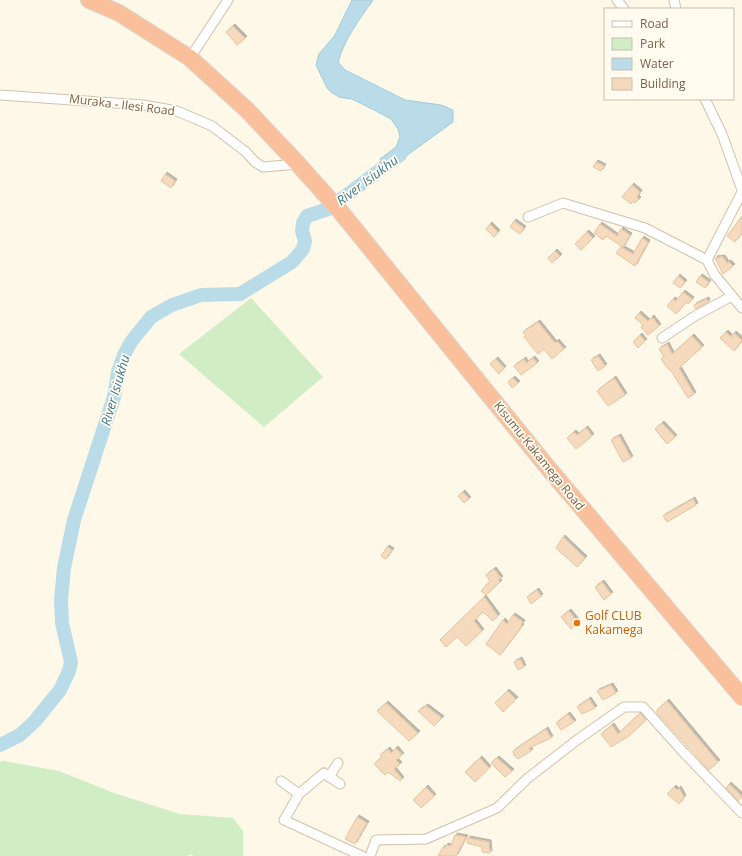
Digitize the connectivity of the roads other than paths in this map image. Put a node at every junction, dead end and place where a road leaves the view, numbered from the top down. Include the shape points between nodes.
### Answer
1 (89, 0) edge
2 (228, 0) edge
3 (617, 0) edge
4 (623, 8) edge
5 (190, 58) junction
6 (0, 95) edge
7 (705, 100) edge
8 (298, 164) junction
9 (742, 191) edge
10 (528, 217) dead end
11 (707, 260) junction
12 (732, 296) junction
13 (742, 308) edge
14 (662, 338) dead end
15 (742, 698) edge
16 (338, 763) dead end
17 (329, 777) junction
18 (281, 781) dead end
19 (340, 784) dead end
20 (299, 794) junction
21 (742, 813) edge
22 (362, 856) edge
23 (370, 856) edge

1 - 5 highway, Kisumu-Kakamega Road via 119,13
2 - 5 street
3 - 4 street
5 - 8 highway, Kisumu-Kakamega Road via 247,110
6 - 8 street, Muraka - Ilesi Road via 128,104 177,111 212,126 263,167
7 - 9 street via 722,134
8 - 15 highway, Kisumu-Kakamega Road via 340,211 548,469
9 - 11 street
10 - 11 street via 563,203 645,228
11 - 12 street via 714,274
12 - 13 street
12 - 14 street
16 - 17 street
17 - 19 street
17 - 20 street via 324,773
18 - 20 street
20 - 22 street via 284,820
21 - 23 street via 643,707 624,707 528,778 497,808 426,839 376,840

